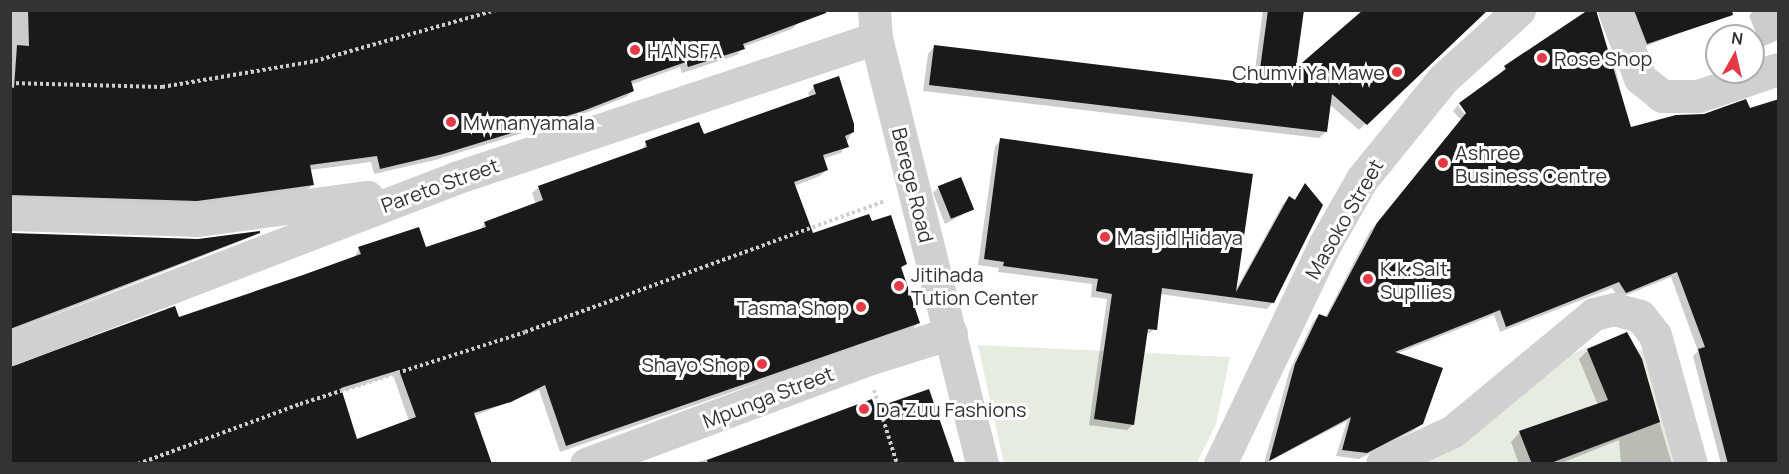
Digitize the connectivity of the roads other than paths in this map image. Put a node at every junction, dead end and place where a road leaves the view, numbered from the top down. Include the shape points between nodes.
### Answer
1 (1519, 10) edge
2 (1614, 10) edge
3 (875, 24) edge
4 (1779, 69) edge
5 (455, 178) junction
6 (10, 214) edge
7 (951, 333) junction
8 (10, 349) edge
9 (586, 464) edge
10 (982, 464) edge
11 (1220, 464) edge
12 (1382, 464) edge
13 (1691, 464) edge

1 - 11 street, Masoko Street via 1443,79 1362,179 1326,242
2 - 4 street via 1640,78 1662,96 1698,96
3 - 5 street, Pareto Street
3 - 7 street, Berege Road
5 - 6 street via 351,201 198,219
5 - 8 street, Pareto Street
7 - 9 street, Mpunga Street via 865,360
7 - 10 street, Berege Road
12 - 13 street via 1453,431 1594,314 1614,309 1640,316 1655,335

